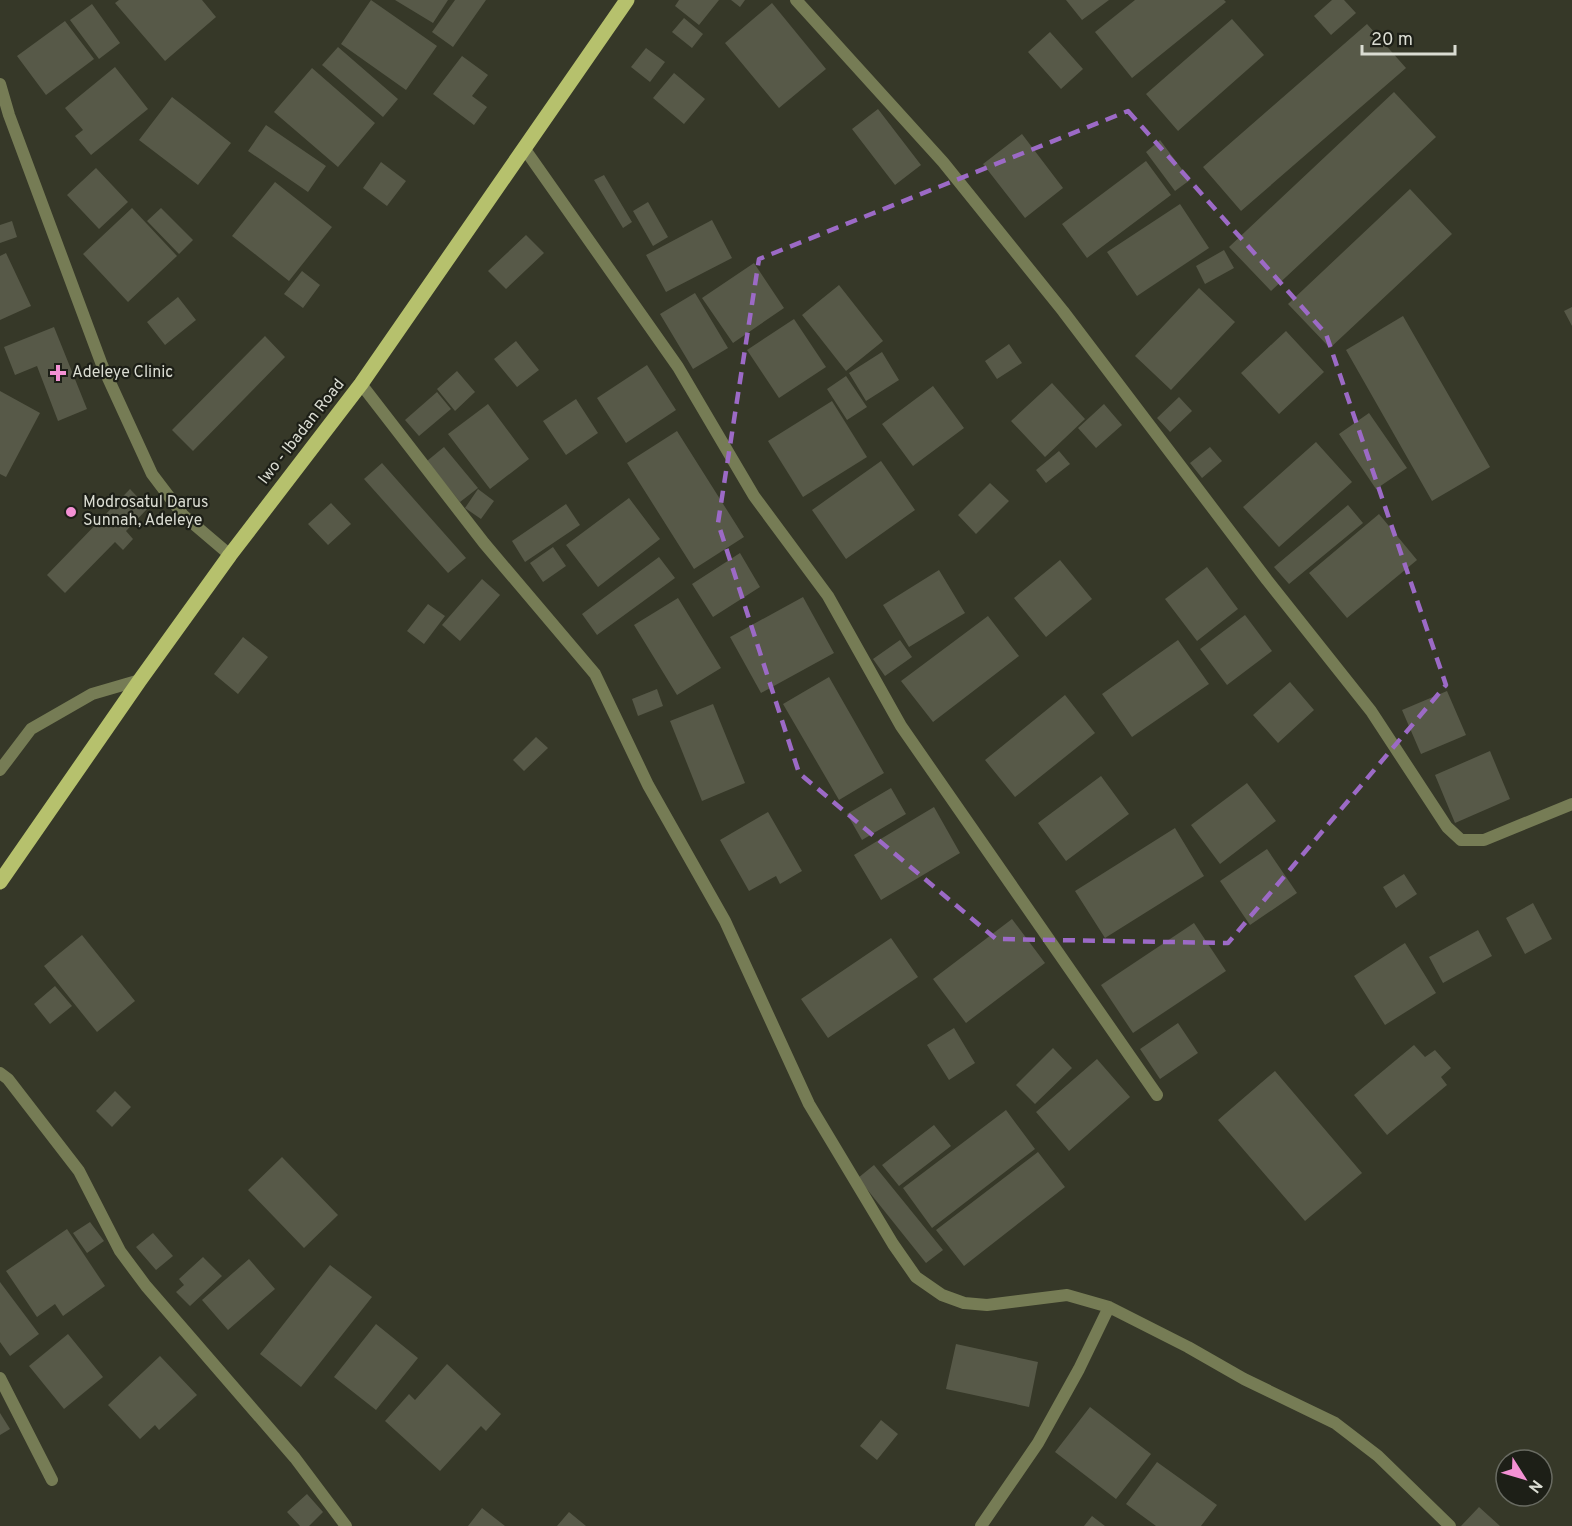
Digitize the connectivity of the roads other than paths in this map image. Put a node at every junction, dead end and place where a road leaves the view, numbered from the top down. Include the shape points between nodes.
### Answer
1 (627, 0) edge
2 (796, 0) edge
3 (0, 84) edge
4 (4, 117) edge
5 (524, 148) junction
6 (361, 384) junction
7 (230, 555) junction
8 (140, 680) junction
9 (0, 770) edge
10 (1572, 804) edge
11 (0, 882) edge
12 (0, 1073) edge
13 (1157, 1095) dead end
14 (1109, 1306) junction
15 (0, 1378) edge
16 (51, 1480) dead end
17 (346, 1526) edge
18 (981, 1526) edge
19 (1450, 1526) edge

1 - 5 main road, Iwo - Ibadan Road
2 - 10 street via 943,162 1062,311 1371,711 1448,827 1461,840 1484,840
3 - 4 street
4 - 7 street via 102,365 152,474 183,515
5 - 6 main road, Iwo - Ibadan Road
5 - 13 street via 678,367 754,496 828,596 901,726
6 - 7 main road, Iwo - Ibadan Road
6 - 14 street via 484,543 595,674 648,785 725,921 809,1104 892,1244 916,1277 942,1295 964,1303 987,1305 1067,1295
7 - 8 main road, Iwo - Ibadan Road
8 - 9 street via 92,694 31,729
8 - 11 main road, Iwo - Ibadan Road
12 - 17 street via 79,1170 120,1251 146,1286 295,1458
14 - 18 street via 1038,1443
14 - 19 street via 1335,1423 1378,1456
15 - 16 street

